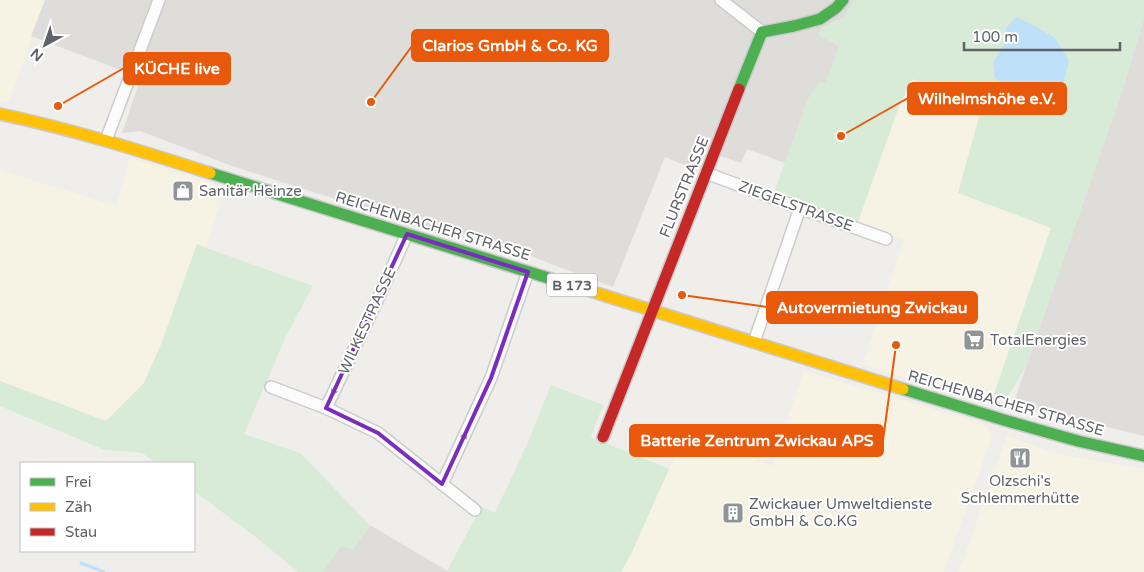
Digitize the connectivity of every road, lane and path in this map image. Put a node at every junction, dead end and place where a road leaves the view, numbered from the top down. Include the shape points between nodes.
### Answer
1 (159, 0) edge
2 (721, 0) edge
3 (843, 0) edge
4 (762, 32) junction
5 (0, 114) edge
6 (106, 140) junction
7 (706, 173) junction
8 (800, 208) junction
9 (407, 234) junction
10 (886, 239) dead end
11 (528, 272) junction
12 (652, 310) junction
13 (754, 342) junction
14 (271, 387) dead end
15 (326, 408) junction
16 (603, 437) dead end
17 (1144, 456) edge
18 (442, 484) junction
19 (475, 510) dead end

1 - 6 street
2 - 4 street
3 - 4 main road via 820,19
4 - 7 main road, FLURSTRASSE
5 - 6 main road, REICHENBACHER STRASSE / B 173
6 - 9 main road, REICHENBACHER STRASSE / B 173
7 - 8 street, ZIEGELSTRASSE
7 - 12 main road, FLURSTRASSE
8 - 10 street, ZIEGELSTRASSE
8 - 13 street
9 - 11 main road, REICHENBACHER STRASSE / B 173
9 -> 15 street, WILKESTRASSE
11 - 12 main road, REICHENBACHER STRASSE / B 173
18 -> 11 street via 491,378
12 - 13 main road, REICHENBACHER STRASSE / B 173
12 - 16 main road, FLURSTRASSE
13 - 17 main road, REICHENBACHER STRASSE / B 173 via 1033,429
14 - 15 street
15 - 18 street via 378,433
18 - 19 street

